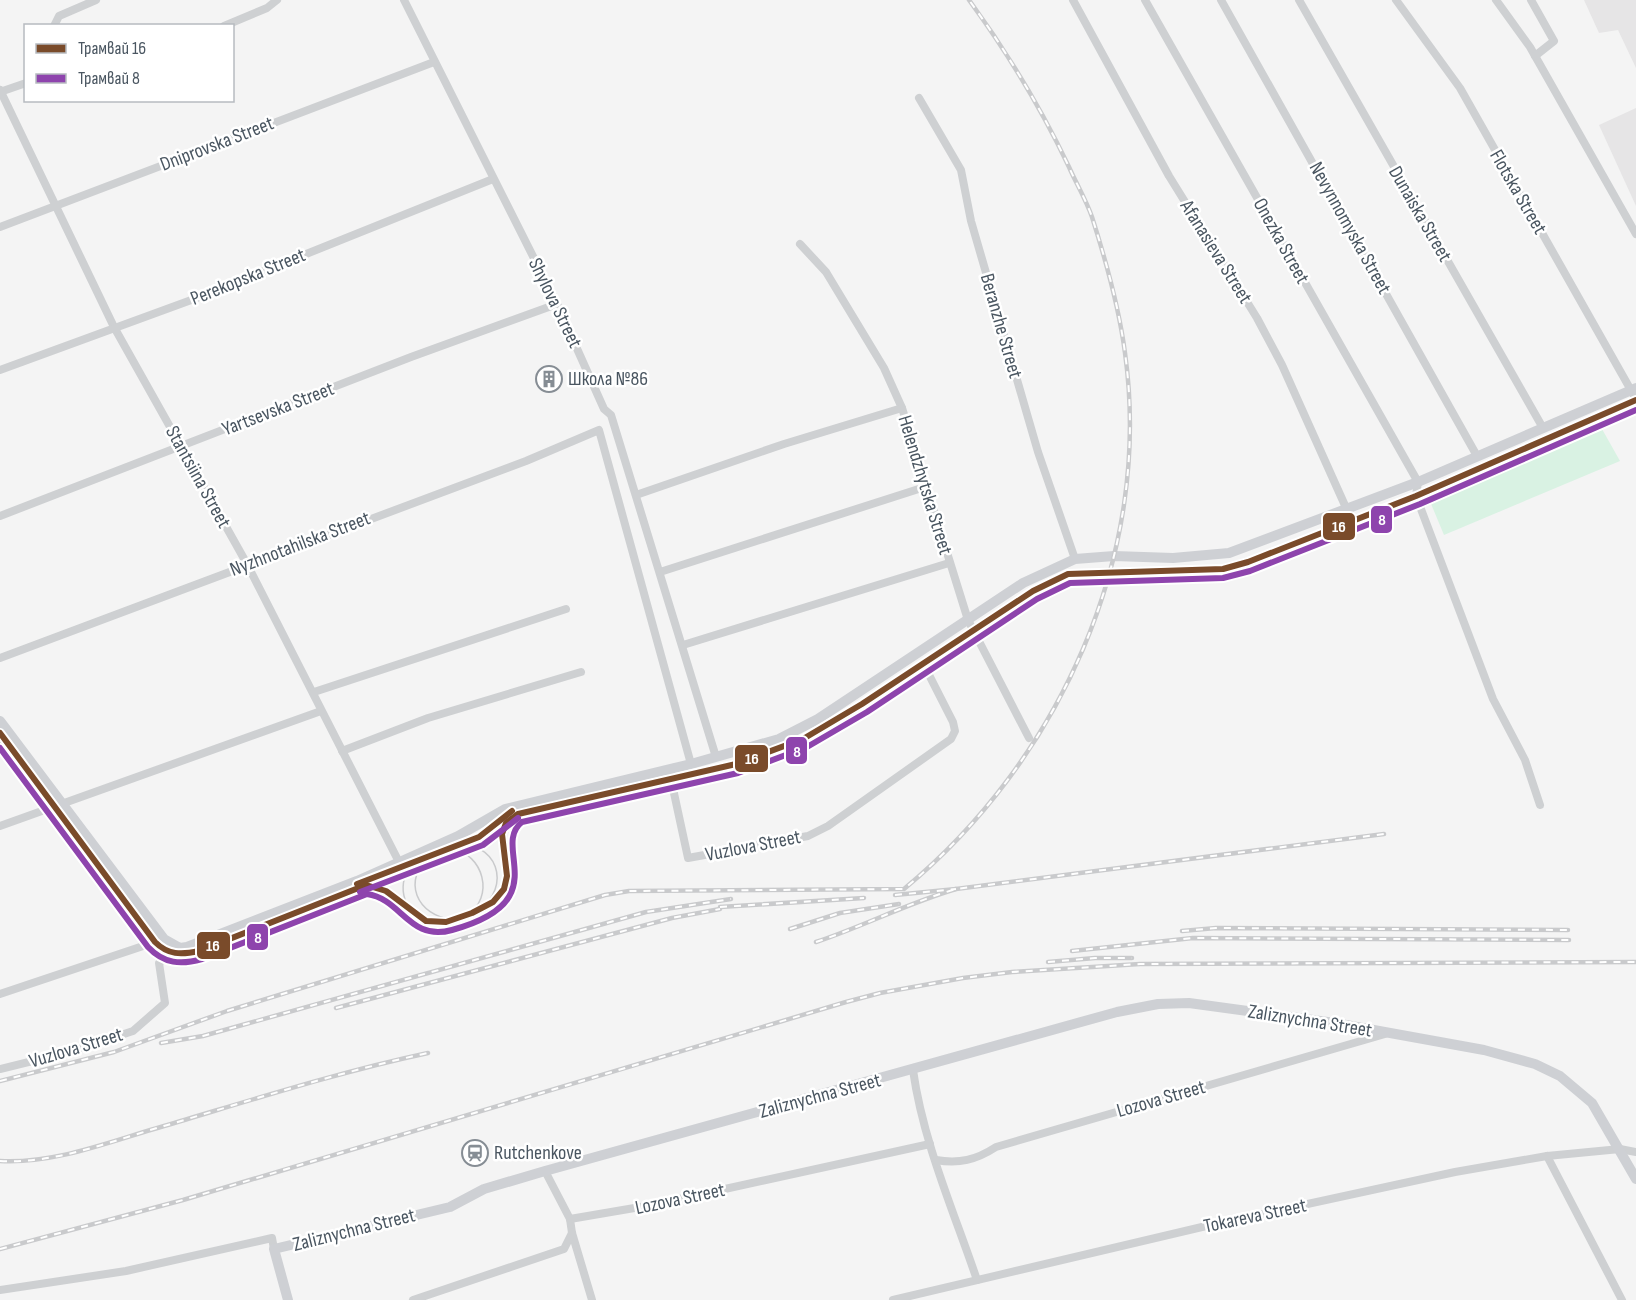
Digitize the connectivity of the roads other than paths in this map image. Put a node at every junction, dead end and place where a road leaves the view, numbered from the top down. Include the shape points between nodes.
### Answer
1 (96, 0) edge
2 (277, 0) edge
3 (404, 0) edge
4 (1073, 0) edge
5 (1145, 0) edge
6 (1221, 0) edge
7 (1299, 0) edge
8 (1396, 0) edge
9 (1496, 0) edge
10 (1531, 0) edge
11 (55, 24) edge
12 (229, 24) edge
13 (1535, 56) junction
14 (434, 62) junction
15 (24, 84) edge
16 (0, 91) edge
17 (919, 98) dead end
18 (493, 179) junction
19 (56, 207) junction
20 (0, 227) edge
21 (1636, 234) edge
22 (800, 244) dead end
23 (557, 304) junction
24 (114, 327) junction
25 (0, 370) edge
26 (1634, 392) edge
27 (902, 408) junction
28 (1543, 428) junction
29 (180, 446) junction
30 (1477, 456) junction
31 (1418, 482) junction
32 (928, 486) junction
33 (636, 495) junction
34 (1347, 510) junction
35 (0, 516) edge
36 (1075, 559) junction
37 (949, 563) junction
38 (247, 564) junction
39 (660, 572) junction
40 (566, 609) dead end
41 (968, 620) junction
42 (976, 633) junction
43 (683, 645) junction
44 (0, 658) edge
45 (925, 667) junction
46 (582, 672) dead end
47 (314, 692) junction
48 (321, 711) junction
49 (0, 721) edge
50 (0, 738) edge
51 (1029, 738) dead end
52 (342, 751) junction
53 (716, 758) junction
54 (691, 764) junction
55 (669, 770) junction
56 (672, 785) junction
57 (1540, 805) dead end
58 (56, 807) junction
59 (0, 826) edge
60 (399, 862) junction
61 (357, 881) junction
62 (164, 939) junction
63 (152, 943) junction
64 (180, 948) junction
65 (164, 956) junction
66 (0, 994) edge
67 (1387, 1033) junction
68 (0, 1069) edge
69 (913, 1070) junction
70 (930, 1144) junction
71 (1620, 1149) junction
72 (1636, 1152) edge
73 (1547, 1156) junction
74 (936, 1160) junction
75 (545, 1171) junction
76 (1636, 1179) edge
77 (570, 1219) junction
78 (572, 1233) junction
79 (274, 1249) junction
80 (977, 1280) junction
81 (0, 1290) edge
82 (288, 1300) edge
83 (413, 1300) edge
84 (592, 1300) edge
85 (893, 1300) edge
86 (1622, 1300) edge

1 - 11 street via 58,16
2 - 12 street
3 - 14 street, Shylova Street
4 - 34 street, Afanasieva Street via 1169,176 1282,364
5 - 31 street, Onezka Street
6 - 30 street, Nevynnomyska Street
7 - 28 street, Dunaiska Street
8 - 26 street, Flotska Street via 1460,88
9 - 13 street
10 - 13 street via 1554,41
13 - 21 street
14 - 18 street, Shylova Street
14 - 19 street, Dniprovska Street
15 - 16 street
16 - 19 street, Stantsiina Street
17 - 36 street, Beranzhe Street via 961,171 971,221 1038,452
18 - 23 street, Shylova Street
18 - 24 street, Perekopska Street via 194,299
19 - 20 street, Dniprovska Street
19 - 24 street, Stantsiina Street
22 - 27 street, Helendzhytska Street via 826,272 884,368
23 - 29 street, Yartsevska Street
23 - 33 street, Shylova Street via 604,409 611,415
24 - 25 street, Perekopska Street
24 - 29 street, Stantsiina Street
26 - 28 street
27 - 32 street, Helendzhytska Street
27 - 33 street
28 - 30 street
29 - 35 street, Yartsevska Street
29 - 38 street, Stantsiina Street
30 - 31 street
31 - 34 street
31 - 57 street via 1415,490 1420,507 1493,699 1525,760
32 - 37 street, Helendzhytska Street
32 - 39 street
33 - 39 street, Shylova Street
34 - 36 street via 1213,556
36 - 41 street via 1023,583
37 - 41 street, Helendzhytska Street
37 - 43 street
38 - 44 street, Nyzhnotahilska Street
38 - 47 street, Stantsiina Street
38 - 54 street, Nyzhnotahilska Street via 526,461 599,430
39 - 43 street, Shylova Street
40 - 47 street
41 - 42 street, Helendzhytska Street
41 - 53 street via 807,726 779,740
42 - 45 street
42 - 51 street, Helendzhytska Street
43 - 53 street, Shylova Street
45 - 56 street via 798,749
45 - 56 street, Vuzlova Street via 953,722 951,739 808,836 688,858
46 - 52 street via 428,718
47 - 48 street, Stantsiina Street
48 - 52 street, Stantsiina Street
48 - 58 street
49 - 58 street
50 - 58 street
52 - 60 street, Stantsiina Street
53 - 54 street
54 - 55 street
55 - 56 street, Vuzlova Street
55 - 60 street via 506,809
58 - 59 street
58 - 62 street
58 - 63 street
60 - 61 street
61 - 64 street
61 - 65 street via 334,901 210,950 182,958
62 - 63 street
62 - 64 street
63 - 65 street
63 - 66 street
64 - 65 street via 175,955
65 - 68 street, Vuzlova Street via 159,963 165,1003 133,1031
67 - 69 street, Zaliznychna Street via 1189,1003 1158,1004
67 - 71 street, Zaliznychna Street via 1484,1050 1535,1064 1560,1076 1592,1103
67 - 74 street, Lozova Street via 996,1147 974,1159
69 - 70 street via 917,1105
69 - 75 street, Zaliznychna Street
70 - 74 street
70 - 77 street, Lozova Street via 652,1205
71 - 72 street, Tokareva Street
71 - 73 street, Tokareva Street
71 - 76 street, Zaliznychna Street
73 - 80 street, Tokareva Street via 1214,1225
73 - 86 street
74 - 80 street
75 - 77 street
75 - 79 street, Zaliznychna Street via 484,1189 450,1207
77 - 78 street
78 - 83 street via 564,1250
78 - 84 street
79 - 81 street, Zaliznychna Street via 272,1238 126,1271
79 - 82 street
80 - 85 street, Tokareva Street

